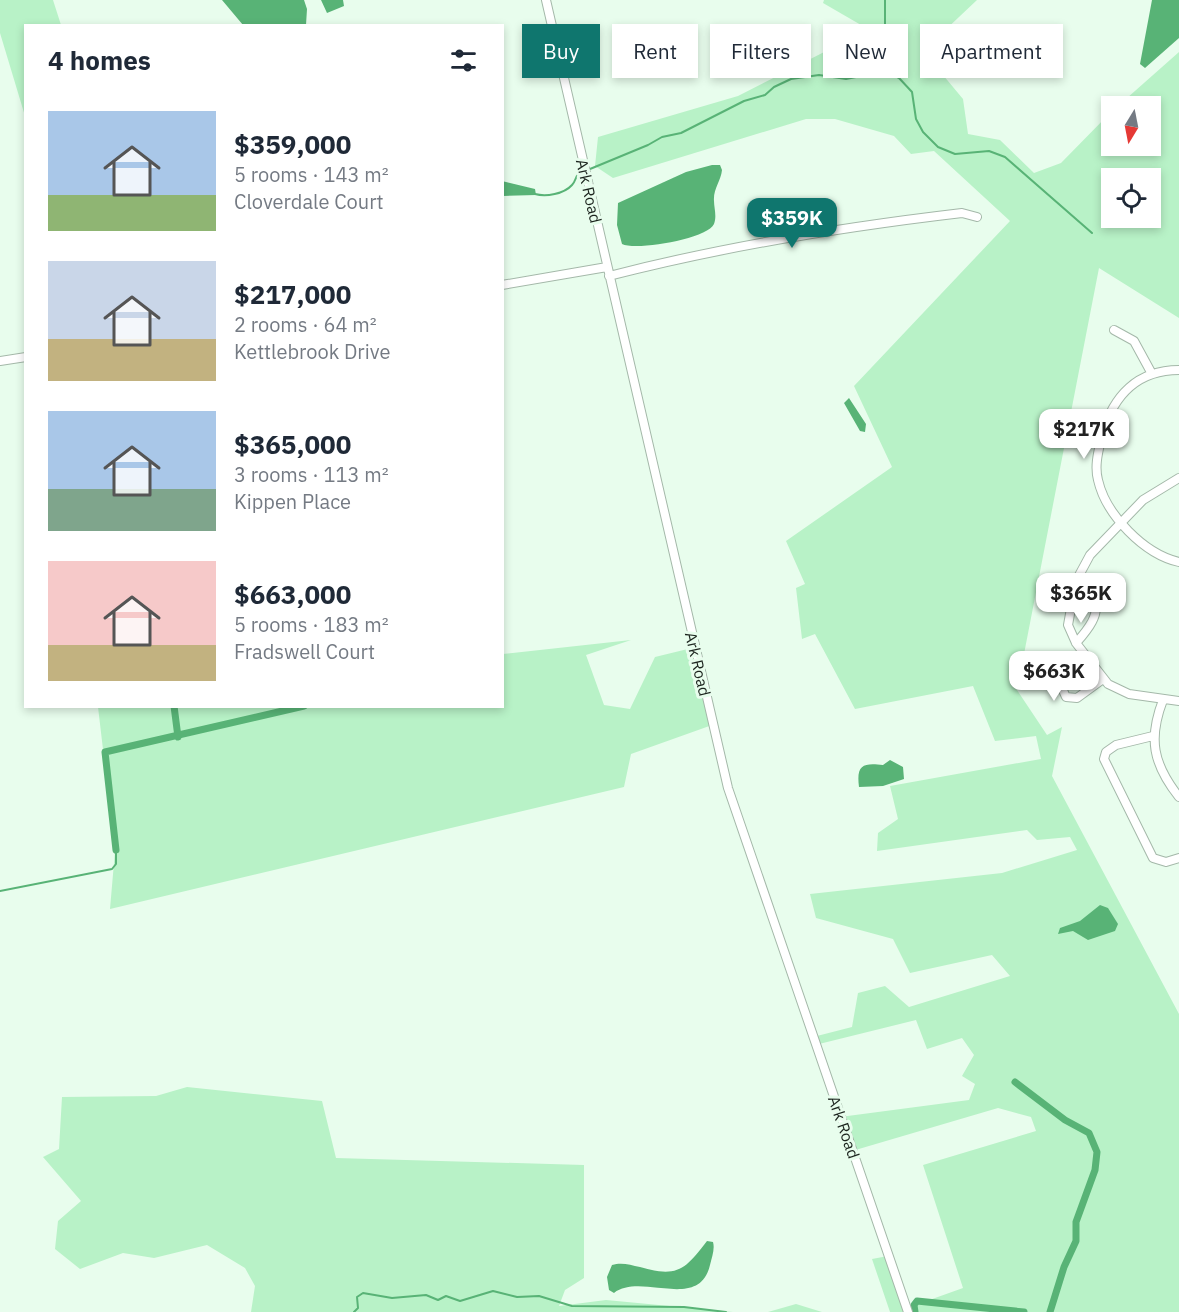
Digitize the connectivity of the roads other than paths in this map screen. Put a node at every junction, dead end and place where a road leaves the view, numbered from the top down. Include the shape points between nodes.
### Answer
1 (546, 0) edge
2 (977, 217) dead end
3 (607, 267) junction
4 (609, 276) junction
5 (504, 285) edge
6 (1114, 330) dead end
7 (24, 357) edge
8 (0, 361) edge
9 (1179, 370) edge
10 (1152, 374) junction
11 (1179, 478) edge
12 (1121, 521) junction
13 (1179, 562) edge
14 (1075, 587) junction
15 (1076, 643) junction
16 (1092, 665) junction
17 (1102, 679) junction
18 (1163, 700) junction
19 (1179, 701) edge
20 (1153, 736) junction
21 (1179, 796) edge
22 (1179, 858) edge
23 (908, 1312) edge

1 - 3 street, Ark Road
2 - 4 street via 962,213 812,232
3 - 4 street, Ark Road
3 - 5 street
4 - 23 street, Ark Road via 728,788
6 - 10 street via 1134,341
7 - 8 street
9 - 10 street
10 - 12 street via 1132,383 1117,399 1099,446 1099,485
11 - 12 street via 1143,500
12 - 13 street via 1152,550
12 - 14 street via 1086,560
14 - 15 street via 1068,625
14 - 15 street via 1092,600 1094,607 1091,627
15 - 16 street
16 - 17 street
16 - 17 street via 1064,683 1065,697 1077,698
17 - 18 street via 1122,692
18 - 19 street
18 - 20 street
20 - 21 street via 1159,764
20 - 22 street via 1116,745 1106,752 1104,759 1153,858 1166,862

